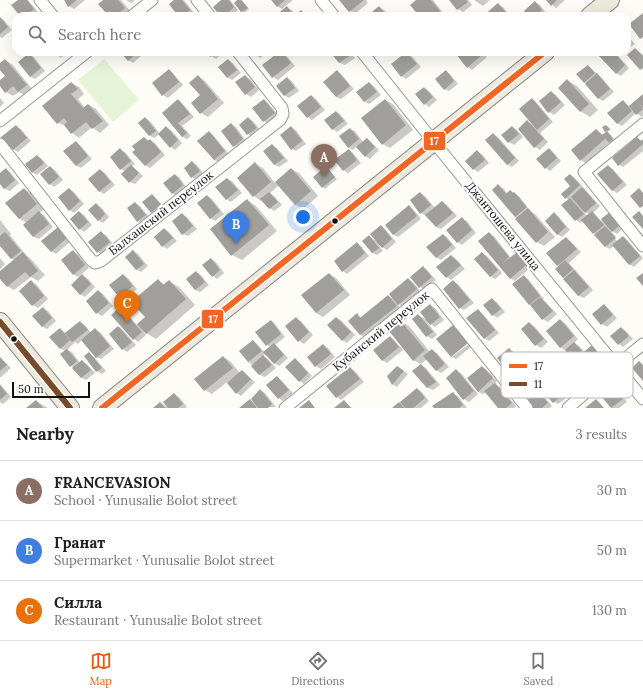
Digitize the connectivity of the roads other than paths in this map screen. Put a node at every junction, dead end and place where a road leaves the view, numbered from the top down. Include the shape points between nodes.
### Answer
1 (40, 0) edge
2 (152, 0) edge
3 (197, 0) edge
4 (321, 0) edge
5 (610, 0) edge
6 (50, 12) edge
7 (137, 12) edge
8 (207, 12) edge
9 (331, 12) edge
10 (595, 12) edge
11 (80, 56) edge
12 (241, 56) edge
13 (365, 56) edge
14 (540, 56) edge
15 (0, 121) edge
16 (643, 124) edge
17 (433, 141) junction
18 (0, 144) edge
19 (643, 246) edge
20 (3, 332) edge
21 (643, 344) edge
22 (605, 352) edge
23 (633, 352) edge
24 (501, 376) edge
25 (633, 387) edge
26 (519, 398) edge
27 (579, 398) edge
28 (643, 399) edge
29 (70, 408) edge
30 (102, 408) edge
31 (285, 408) edge
32 (527, 408) edge
33 (568, 408) edge

1 - 6 street
2 - 7 street
3 - 8 street
4 - 9 street
5 - 10 main road
11 - 15 street
12 - 18 street, Балхашский переулок via 282,108 280,120 101,261 95,263 91,260
13 - 17 street, Джантошева улица
14 - 17 main road
16 - 19 street via 584,172
17 - 22 street, Джантошева улица
17 - 30 main road
20 - 29 main road
21 - 23 street
24 - 31 street, Кубанский переулок via 432,290
25 - 28 street, Джантошева улица
26 - 32 street, Кубанский переулок
27 - 33 street

